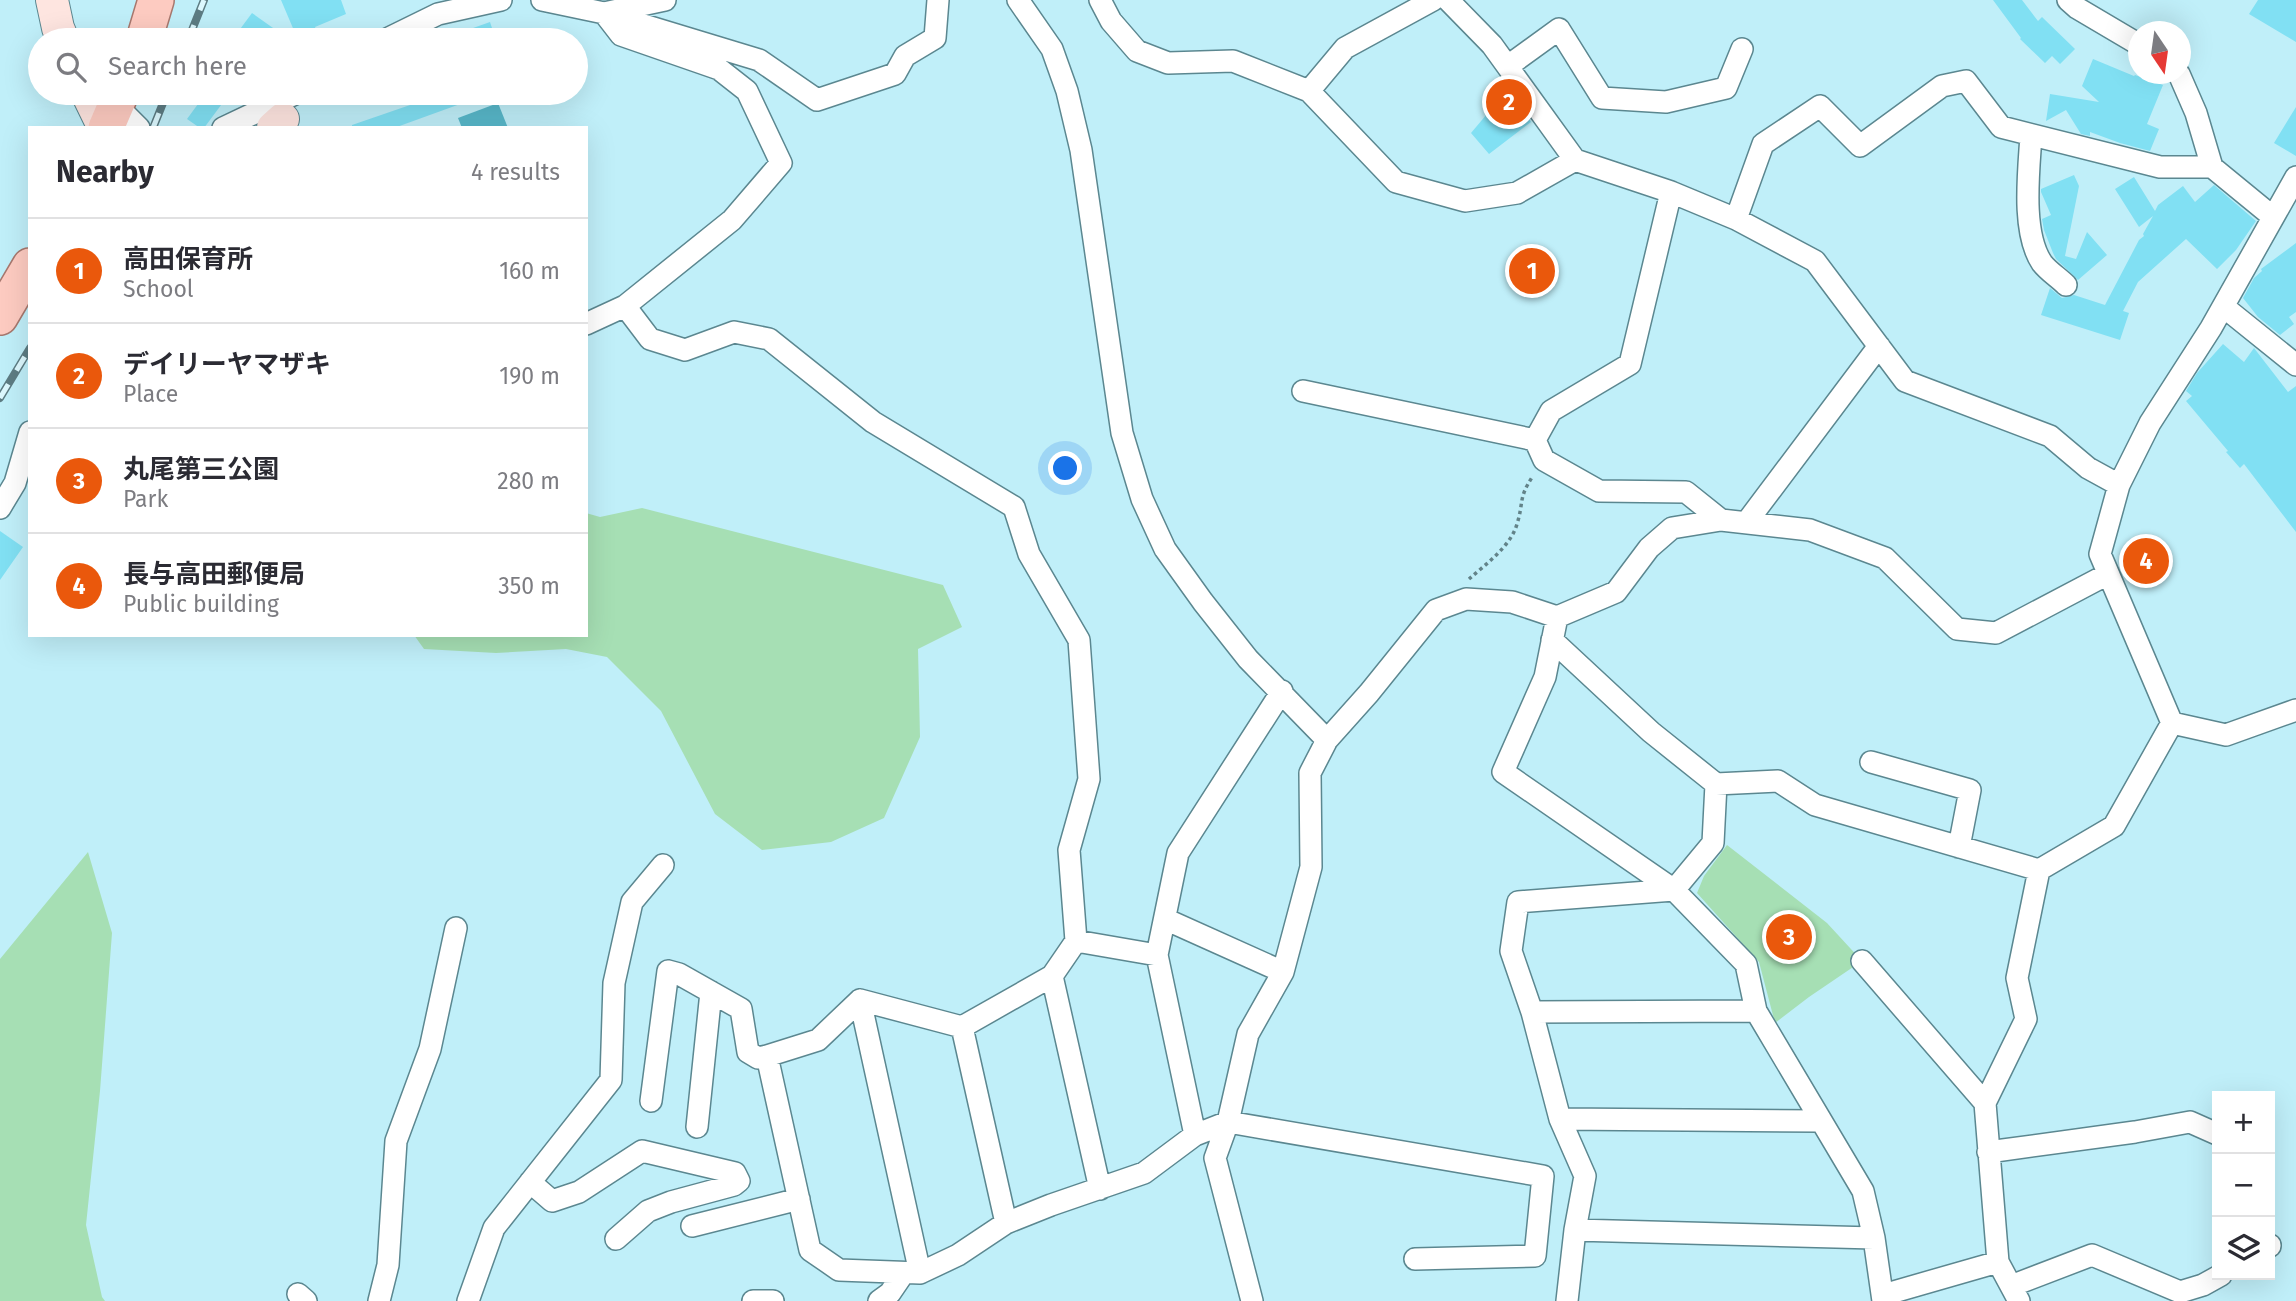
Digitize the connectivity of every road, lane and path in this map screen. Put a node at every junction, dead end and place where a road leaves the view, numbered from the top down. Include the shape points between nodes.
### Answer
1 (52, 0) edge
2 (156, 0) edge
3 (501, 0) edge
4 (542, 0) edge
5 (665, 0) edge
6 (938, 0) edge
7 (1018, 0) edge
8 (1100, 0) edge
9 (1433, 0) edge
10 (1448, 0) edge
11 (2068, 0) edge
12 (604, 13) junction
13 (58, 28) edge
14 (148, 28) edge
15 (409, 28) edge
16 (2128, 38) edge
17 (1742, 49) dead end
18 (1508, 66) junction
19 (2184, 84) edge
20 (1309, 91) junction
21 (284, 113) edge
22 (231, 126) edge
23 (2031, 135) junction
24 (1575, 160) junction
25 (2212, 167) junction
26 (2296, 177) edge
27 (1671, 192) junction
28 (2273, 217) junction
29 (1736, 219) junction
30 (28, 269) edge
31 (2066, 285) dead end
32 (625, 306) junction
33 (2224, 307) junction
34 (0, 317) edge
35 (588, 323) edge
36 (1879, 346) junction
37 (2296, 365) edge
38 (1303, 391) dead end
39 (28, 439) edge
40 (1535, 440) junction
41 (1544, 460) junction
42 (2119, 485) junction
43 (0, 508) edge
44 (1721, 520) junction
45 (1746, 523) junction
46 (2108, 574) junction
47 (1436, 610) junction
48 (1557, 617) junction
49 (1552, 640) junction
50 (1282, 691) junction
51 (2296, 710) edge
52 (2172, 723) junction
53 (1327, 740) junction
54 (1871, 762) dead end
55 (1716, 784) junction
56 (1959, 847) junction
57 (663, 865) dead end
58 (2039, 870) junction
59 (1674, 890) junction
60 (1165, 919) junction
61 (456, 928) dead end
62 (1076, 941) junction
63 (1157, 955) junction
64 (1863, 961) dead end
65 (1283, 972) junction
66 (1052, 976) junction
67 (711, 992) junction
68 (860, 1000) junction
69 (1756, 1011) junction
70 (1532, 1012) junction
71 (962, 1027) junction
72 (767, 1056) junction
73 (651, 1101) dead end
74 (1985, 1103) junction
75 (1560, 1119) junction
76 (1819, 1121) junction
77 (1228, 1122) junction
78 (696, 1127) dead end
79 (2212, 1132) edge
80 (1195, 1135) junction
81 (1988, 1152) junction
82 (530, 1182) junction
83 (1100, 1189) junction
84 (799, 1199) junction
85 (1006, 1223) junction
86 (692, 1226) dead end
87 (1575, 1230) junction
88 (1874, 1238) junction
89 (616, 1239) dead end
90 (1415, 1259) dead end
91 (1998, 1262) junction
92 (912, 1274) junction
93 (2212, 1280) edge
94 (2015, 1293) edge
95 (1883, 1298) edge
96 (379, 1301) edge
97 (468, 1301) edge
98 (753, 1301) edge
99 (773, 1301) edge
100 (879, 1301) edge
101 (1252, 1301) edge
102 (1567, 1301) edge

1 - 13 street
2 - 14 main road
3 - 15 street via 438,14
4 - 12 street
5 - 12 street
6 - 12 street via 935,38 905,56 895,74 817,100 759,60
7 - 50 street via 1052,49 1067,91 1081,150 1122,433 1142,499 1165,549 1203,602 1248,659
8 - 20 street via 1136,51 1168,63 1233,61
9 - 20 street via 1345,48
10 - 18 street
11 - 16 street
12 - 32 street via 621,35 719,69 747,91 780,163 732,220
17 - 18 street via 1726,88 1666,102 1602,98 1559,29
18 - 24 street
19 - 25 street
20 - 24 street via 1396,182 1465,201 1517,193
21 - 22 street
23 - 25 street via 2160,167
23 - 29 street via 2001,127 1966,81 1942,86 1860,146 1820,106 1763,144
23 - 31 street via 2028,179 2033,240 2042,263
24 - 27 street
25 - 28 street
26 - 28 street
27 - 29 street
27 - 40 street via 1630,364 1551,411
28 - 33 street
29 - 36 street via 1815,261
30 - 34 main road
32 - 35 street
32 - 62 street via 650,339 685,350 734,332 769,339 873,422 1014,507 1029,555 1079,640 1089,779 1069,849
33 - 37 street
33 - 42 street via 2150,423
36 - 42 street via 1905,381 2050,436 2088,468
36 - 45 street
38 - 40 street
39 - 43 street via 15,483
40 - 41 street
41 - 44 street via 1600,491 1686,492
41 - 47 path via 1522,492 1517,526 1503,547
42 - 46 street via 2100,554
44 - 45 street
44 - 48 street via 1672,528 1649,548 1616,592
45 - 46 street via 1810,530 1885,558 1956,629 1996,633
46 - 52 street
47 - 48 street via 1466,599 1512,602
47 - 53 street
48 - 49 street
49 - 55 street via 1651,732
49 - 59 street via 1545,677 1503,772
50 - 53 street
50 - 60 street via 1178,853
51 - 52 street via 2226,735
52 - 58 street via 2114,826
53 - 65 street via 1310,773 1311,867
54 - 56 street via 1970,790
55 - 56 street via 1778,781 1815,805
55 - 59 street via 1713,843
56 - 58 street
57 - 82 street via 632,902 614,983 611,1080
58 - 74 street via 2017,978 2026,1019
59 - 69 street via 1746,964
59 - 70 street via 1518,902 1511,951
60 - 63 street
60 - 65 street
61 - 96 street via 430,1049 396,1141 388,1265
62 - 63 street
62 - 66 street
63 - 80 street
64 - 74 street
65 - 77 street via 1248,1034
66 - 71 street
66 - 83 street
67 - 72 street via 741,1009 748,1052 758,1058
67 - 73 street via 668,971
67 - 78 street
68 - 71 street
68 - 72 street via 818,1040
68 - 92 street
69 - 70 street
69 - 76 street
70 - 75 street
71 - 85 street
72 - 84 street
74 - 81 street
75 - 76 street
75 - 87 street via 1585,1176
76 - 88 street via 1863,1191
77 - 80 street
77 - 90 street via 1543,1176 1535,1256
77 - 101 street via 1215,1158
79 - 81 street via 2190,1122
80 - 83 street via 1144,1173
81 - 91 street
82 - 89 street via 552,1201 579,1192 642,1151 735,1173 739,1181 734,1185 648,1212
82 - 97 street via 494,1228
83 - 85 street
84 - 86 street
84 - 92 street via 810,1250 839,1270
85 - 92 street via 958,1255
87 - 88 street
87 - 102 street
88 - 95 street
91 - 94 street
91 - 95 street
92 - 100 street
93 - 94 street via 2180,1292 2092,1255
98 - 99 street

